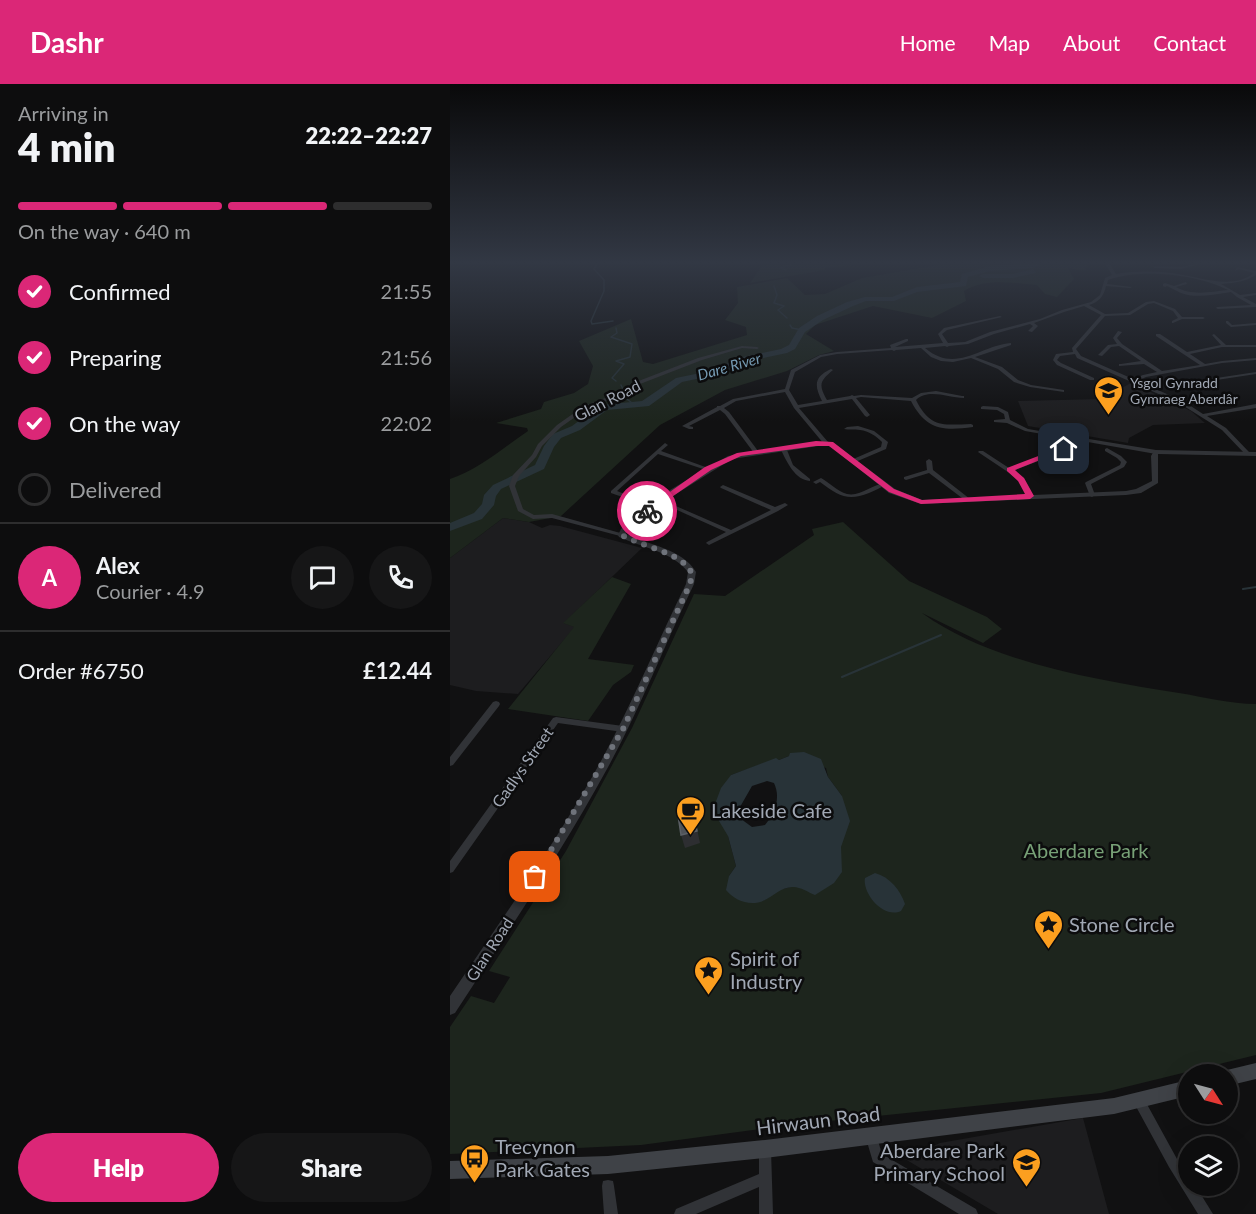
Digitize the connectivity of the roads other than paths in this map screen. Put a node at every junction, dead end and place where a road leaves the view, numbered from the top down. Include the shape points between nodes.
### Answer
1 (1053, 316) edge
2 (1103, 316) edge
3 (1179, 316) edge
4 (997, 318) dead end
5 (1181, 318) junction
6 (1203, 318) dead end
7 (1173, 322) dead end
8 (1227, 322) dead end
9 (1031, 323) junction
10 (1256, 324) edge
11 (1030, 331) dead end
12 (1120, 332) dead end
13 (1214, 335) dead end
14 (1162, 337) dead end
15 (906, 340) dead end
16 (1009, 344) dead end
17 (883, 345) dead end
18 (1120, 345) junction
19 (946, 346) junction
20 (1222, 346) junction
21 (1256, 346) edge
22 (758, 348) dead end
23 (893, 348) junction
24 (922, 348) junction
25 (1075, 353) junction
26 (1186, 354) junction
27 (1100, 355) dead end
28 (972, 357) junction
29 (1254, 360) edge
30 (1146, 362) junction
31 (1121, 365) dead end
32 (1206, 366) junction
33 (831, 370) dead end
34 (1161, 373) junction
35 (1256, 373) edge
36 (1083, 375) junction
37 (1077, 378) dead end
38 (1092, 379) dead end
39 (1132, 381) junction
40 (1177, 385) dead end
41 (787, 390) junction
42 (1062, 390) dead end
43 (852, 396) junction
44 (962, 397) dead end
45 (913, 400) junction
46 (825, 401) junction
47 (1256, 406) edge
48 (719, 407) junction
49 (796, 407) junction
50 (983, 408) dead end
51 (867, 415) dead end
52 (1204, 415) junction
53 (996, 421) dead end
54 (1008, 421) junction
55 (971, 426) dead end
56 (691, 428) dead end
57 (847, 429) dead end
58 (826, 443) junction
59 (665, 445) dead end
60 (1064, 449) dead end
61 (784, 450) junction
62 (1112, 451) dead end
63 (658, 452) junction
64 (756, 452) junction
65 (981, 452) dead end
66 (1156, 452) junction
67 (1247, 453) junction
68 (1256, 454) edge
69 (853, 460) junction
70 (928, 461) dead end
71 (708, 469) junction
72 (1010, 470) junction
73 (930, 471) junction
74 (906, 478) dead end
75 (808, 480) dead end
76 (816, 482) dead end
77 (883, 484) junction
78 (723, 487) dead end
79 (1092, 495) junction
80 (1030, 496) junction
81 (630, 498) dead end
82 (968, 500) junction
83 (660, 501) junction
84 (784, 505) dead end
85 (777, 510) junction
86 (729, 531) junction
87 (622, 535) junction
88 (709, 543) dead end
89 (496, 704) dead end
90 (623, 729) junction
91 (450, 763) edge
92 (450, 869) edge
93 (450, 1008) edge
94 (1256, 1071) edge
95 (1238, 1075) edge
96 (1178, 1091) edge
97 (1139, 1101) junction
98 (871, 1134) junction
99 (765, 1149) junction
100 (450, 1170) edge
101 (765, 1178) junction
102 (609, 1186) dead end
103 (969, 1213) edge
104 (611, 1214) edge
105 (681, 1214) edge
106 (766, 1214) edge
107 (1206, 1214) edge

1 - 9 street
2 - 25 street via 1078,343
3 - 5 street
4 - 19 street via 946,329 939,334
5 - 6 street
5 - 7 street
8 - 10 street via 1231,326
9 - 11 street via 1036,326
9 - 19 street
12 - 18 street via 1116,338
13 - 20 street
14 - 26 street
15 - 23 street
16 - 28 street
17 - 23 street
18 - 27 street via 1110,346
18 - 30 street
19 - 24 street
20 - 21 street
20 - 26 street
22 - 87 street, Glan Road via 742,347 700,359 598,400 559,426 516,475 512,486 520,510 533,517 552,516
23 - 24 street
23 - 41 street via 820,356 793,371
24 - 28 street via 942,360 959,363
25 - 36 street via 1058,355 1055,360
25 - 39 street via 1090,364
26 - 32 street
28 - 42 street via 1000,368 1016,381
29 - 32 street
30 - 31 street
30 - 34 street
32 - 34 street
33 - 46 street via 817,383
34 - 39 street
35 - 40 street
36 - 37 street
36 - 38 street
39 - 52 street
41 - 48 street via 750,396
41 - 49 street
43 - 45 street
43 - 46 street
43 - 51 street
44 - 45 street via 925,393
45 - 55 street via 919,416 927,423
46 - 49 street
47 - 52 street
48 - 56 street via 686,426
48 - 64 street
49 - 58 street
50 - 54 street via 1006,413
52 - 67 street
53 - 54 street
54 - 66 street via 1039,433
57 - 69 street via 874,431 885,442 884,448
58 - 61 street
58 - 69 street
59 - 63 street
60 - 72 street
61 - 64 street
61 - 75 street via 791,466
62 - 79 street via 1123,459 1122,466 1088,483
63 - 71 street
63 - 81 street via 612,492
64 - 71 street via 730,457
65 - 72 street
66 - 67 street
66 - 79 street via 1156,482 1126,493
67 - 68 street
69 - 77 street
70 - 73 street
71 - 83 street
72 - 80 street via 1022,479
73 - 74 street
73 - 82 street
76 - 77 street via 821,480 849,497
77 - 82 street via 921,502
78 - 85 street
79 - 80 street
80 - 82 street
83 - 86 street
83 - 87 street
84 - 85 street
85 - 86 street
86 - 88 street
87 - 90 street, Glan Road via 681,561 692,575
89 - 91 street
90 - 92 street, Gadlys Street via 556,720
90 - 93 street, Glan Road via 555,847
94 - 95 main road
96 - 97 main road, Hirwaun Road
97 - 98 main road, Hirwaun Road
97 - 107 street
98 - 99 main road, Hirwaun Road
98 - 103 street via 877,1158
99 - 100 main road, Hirwaun Road via 608,1165
99 - 101 street
101 - 105 street
101 - 106 street
102 - 104 street

